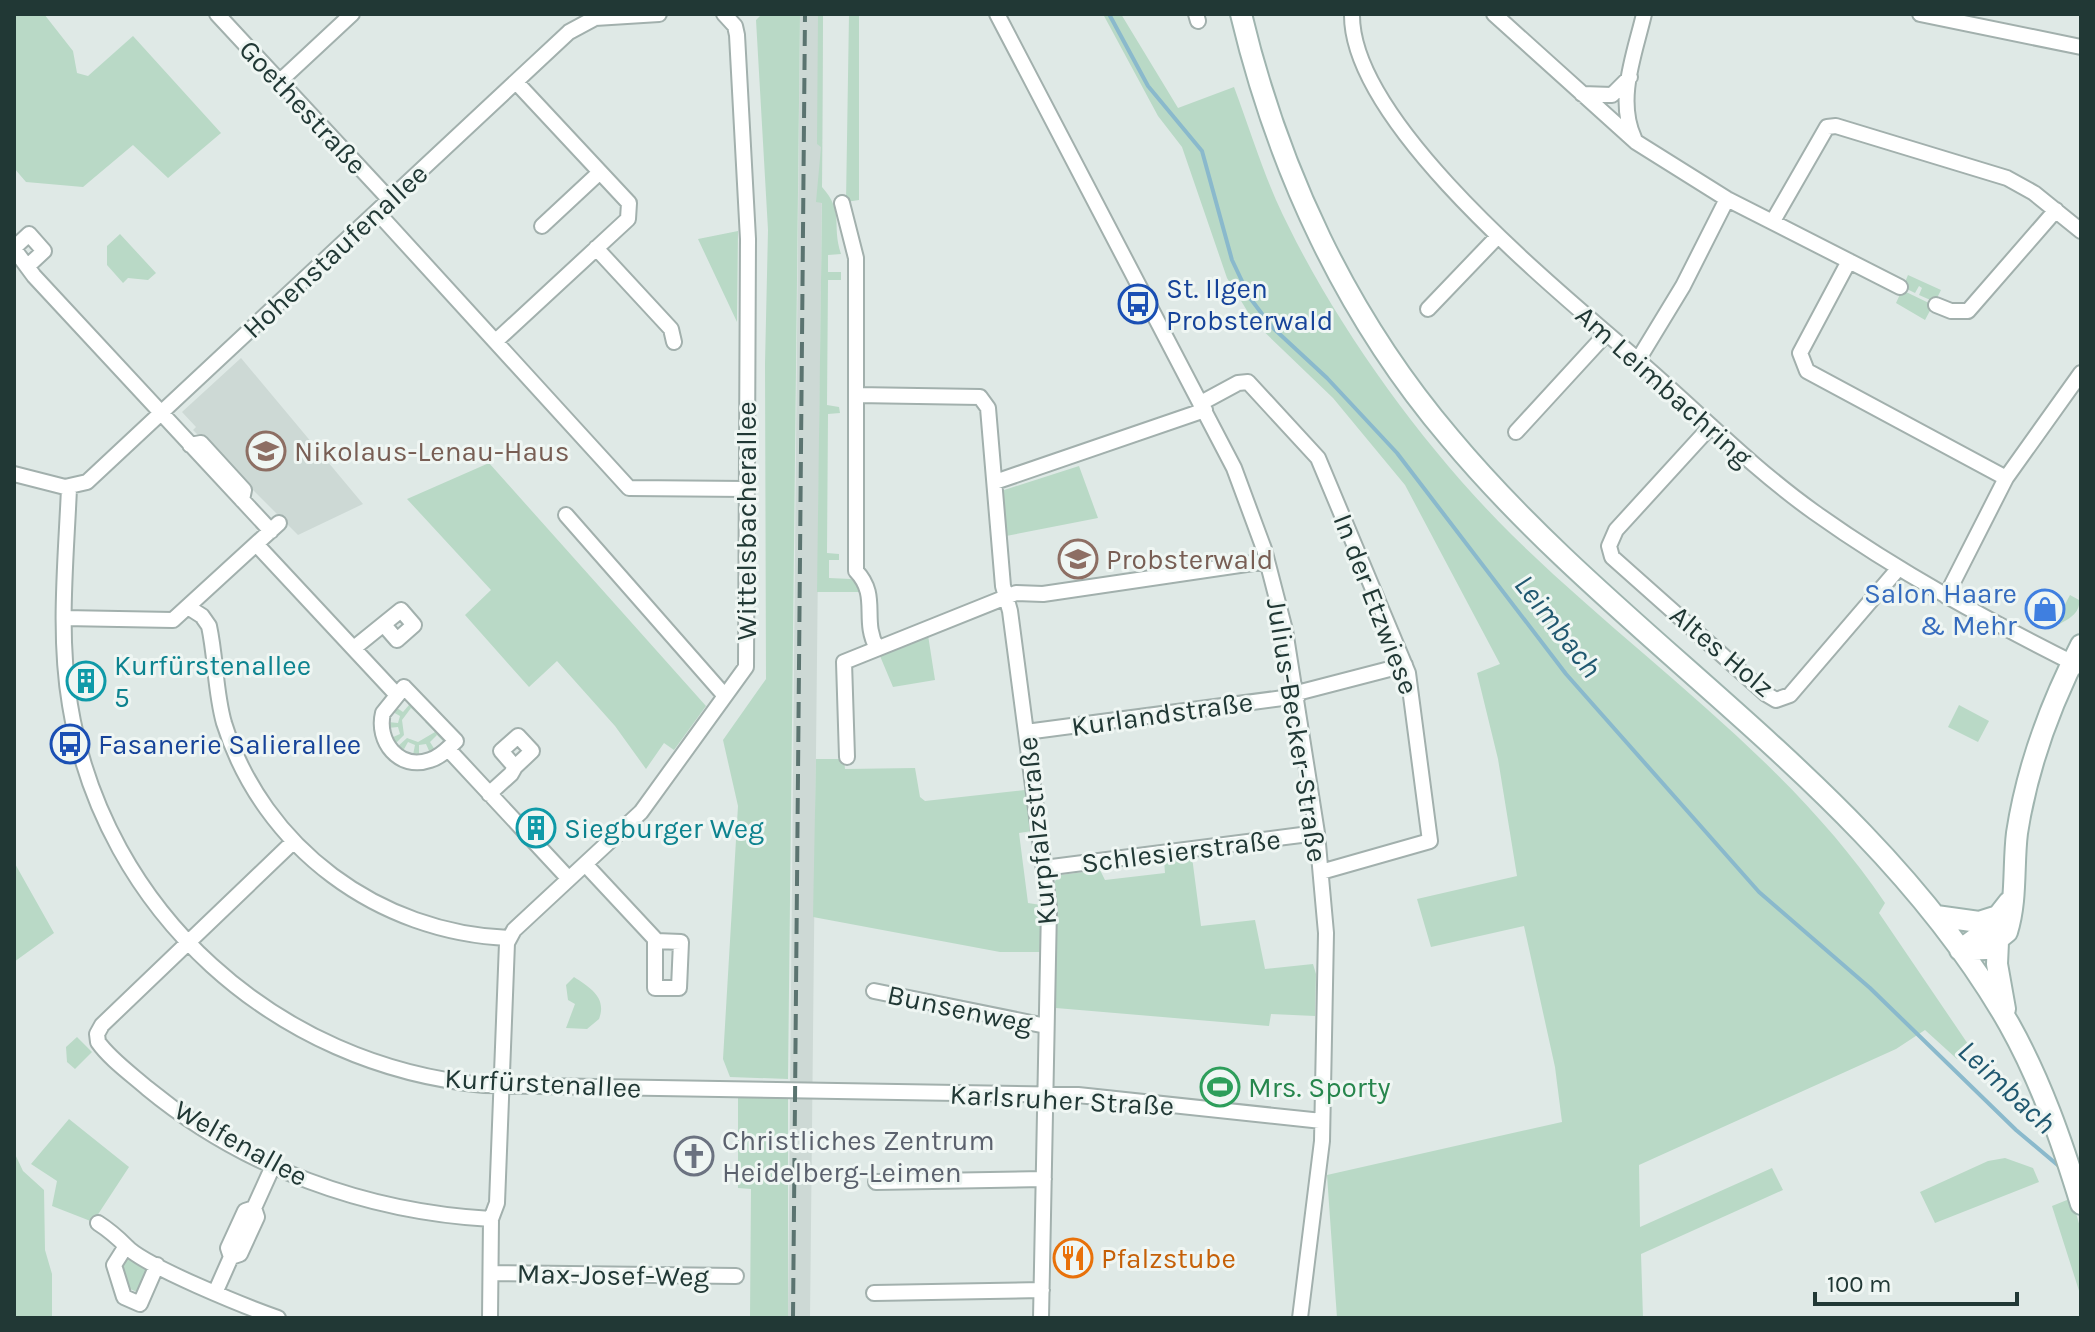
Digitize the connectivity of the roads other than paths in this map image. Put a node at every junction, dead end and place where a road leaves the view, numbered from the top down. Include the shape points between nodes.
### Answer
1 (217, 14) edge
2 (352, 14) edge
3 (659, 14) edge
4 (724, 14) edge
5 (997, 14) edge
6 (1241, 14) edge
7 (1352, 14) edge
8 (1494, 14) edge
9 (1644, 14) edge
10 (1920, 14) edge
11 (2081, 47) edge
12 (1630, 77) junction
13 (280, 81) junction
14 (516, 82) junction
15 (1582, 94) junction
16 (1636, 142) junction
17 (600, 172) junction
18 (1727, 199) junction
19 (390, 200) junction
20 (842, 203) dead end
21 (2056, 210) junction
22 (377, 212) junction
23 (1773, 221) junction
24 (542, 226) dead end
25 (2081, 231) edge
26 (1498, 236) junction
27 (596, 248) junction
28 (14, 249) edge
29 (1849, 261) junction
30 (29, 265) junction
31 (1900, 287) dead end
32 (1936, 305) dead end
33 (1428, 309) dead end
34 (1606, 334) junction
35 (496, 341) junction
36 (674, 342) dead end
37 (1638, 360) junction
38 (2081, 373) edge
39 (856, 395) junction
40 (1203, 406) junction
41 (161, 413) junction
42 (1711, 426) junction
43 (1516, 432) dead end
44 (14, 474) edge
45 (2006, 478) junction
46 (995, 482) junction
47 (69, 488) junction
48 (747, 489) junction
49 (566, 515) dead end
50 (256, 544) junction
51 (1267, 561) junction
52 (1898, 569) junction
53 (1006, 595) junction
54 (1946, 596) junction
55 (188, 607) junction
56 (64, 618) junction
57 (384, 625) dead end
58 (354, 648) junction
59 (877, 648) junction
60 (2078, 658) edge
61 (1405, 665) junction
62 (396, 694) junction
63 (1297, 694) junction
64 (725, 696) junction
65 (1026, 732) junction
66 (448, 749) junction
67 (847, 757) dead end
68 (515, 767) dead end
69 (489, 794) junction
70 (1317, 833) junction
71 (293, 842) junction
72 (585, 864) junction
73 (1044, 868) junction
74 (1321, 872) junction
75 (569, 879) junction
76 (2012, 895) junction
77 (2001, 915) junction
78 (1936, 916) junction
79 (509, 938) junction
80 (656, 941) dead end
81 (1998, 942) junction
82 (186, 943) junction
83 (1960, 950) junction
84 (874, 991) dead end
85 (2008, 1022) junction
86 (1046, 1026) junction
87 (500, 1085) junction
88 (800, 1091) joint
89 (1045, 1094) junction
90 (1322, 1121) junction
91 (273, 1166) junction
92 (1044, 1179) junction
93 (876, 1182) dead end
94 (2081, 1204) edge
95 (491, 1219) junction
96 (98, 1223) dead end
97 (126, 1246) junction
98 (157, 1265) junction
99 (491, 1273) junction
100 (736, 1276) dead end
101 (1042, 1290) junction
102 (215, 1293) junction
103 (874, 1293) dead end
104 (278, 1318) edge
105 (490, 1318) edge
106 (1041, 1318) edge
107 (1300, 1318) edge

1 - 13 street, Goethestraße
2 - 13 street
3 - 14 street, Hohenstaufenallee via 584,22
4 - 48 street, Wittelsbacherallee via 737,35 748,228
5 - 40 street, Julius-Becker-Straße
6 - 78 main road via 1264,101 1309,219 1410,388 1532,528 1801,774
7 - 26 street, Am Leimbachring via 1359,52 1397,120 1442,178
8 - 15 street
9 - 12 street
10 - 11 street
12 - 15 street via 1612,95
12 - 16 street via 1627,120
13 - 19 street, Goethestraße
14 - 17 street
14 - 19 street, Hohenstaufenallee
15 - 16 street
16 - 18 street
17 - 24 street
17 - 27 street via 629,203 628,219
18 - 23 street
18 - 37 street
19 - 22 street, Hohenstaufenallee
20 - 39 street via 856,258
21 - 23 street via 2007,178 1836,126 1827,127
21 - 25 street
21 - 32 street via 1968,311
22 - 35 street
22 - 41 street, Hohenstaufenallee
23 - 29 street
26 - 33 street
26 - 34 street, Am Leimbachring
27 - 35 street
27 - 36 street via 671,329
28 - 30 street
28 - 30 street via 29,234 44,251
29 - 31 street
29 - 45 street via 1800,353 1807,371
30 - 41 street
34 - 37 street, Am Leimbachring
34 - 43 street
35 - 48 street via 629,488
37 - 42 street, Am Leimbachring
38 - 45 street
39 - 46 street, Kurpfalzstraße via 980,397 990,415
39 - 59 street via 856,571 869,587 870,630
40 - 46 street
40 - 51 street, Julius-Becker-Straße via 1243,488
40 - 61 street, In der Etzwiese via 1248,382 1316,454
41 - 47 street, Hohenstaufenallee via 87,482
41 - 50 street via 190,445 201,443 244,490 242,500 275,527
42 - 52 street, Am Leimbachring via 1761,472
42 - 52 street, Altes Holz via 1616,530 1609,546 1612,557 1776,700 1790,695
44 - 47 street
45 - 54 street
46 - 53 street, Kurpfalzstraße
47 - 56 street, Kurfürstenallee
48 - 64 street, Wittelsbacherallee via 746,667
49 - 64 street
50 - 55 street
50 - 58 street
51 - 53 street
51 - 63 street, Julius-Becker-Straße
52 - 54 street, Am Leimbachring
53 - 59 street
53 - 65 street, Kurpfalzstraße
54 - 60 street, Am Leimbachring
55 - 56 street via 168,621
55 - 71 street via 209,626 221,709 237,758
56 - 82 street, Kurfürstenallee via 68,697 89,783 134,875
57 - 58 street
58 - 62 street
59 - 67 street via 844,662
60 - 76 main road via 2055,701 2029,780
61 - 63 street, Kurlandstraße
61 - 74 street, In der Etzwiese via 1431,839 1421,847
62 - 66 street via 404,687 456,741
62 - 66 street via 381,718 390,749 421,762
63 - 65 street, Kurlandstraße
63 - 70 street, Julius-Becker-Straße
64 - 72 street, Wittelsbacherallee via 641,812
65 - 73 street, Kurpfalzstraße
66 - 69 street
68 - 69 street
69 - 75 street
70 - 73 street, Schlesierstraße
70 - 74 street, Julius-Becker-Straße
71 - 79 street via 323,870 385,909 460,934
71 - 82 street
72 - 75 street, Wittelsbacherallee
72 - 80 street
73 - 86 street, Kurpfalzstraße via 1049,908
74 - 90 street, Julius-Becker-Straße via 1326,946
75 - 79 street, Wittelsbacherallee
76 - 77 main road
76 - 81 main road via 2010,921
77 - 78 main road via 1979,922
77 - 83 main road
78 - 83 main road
79 - 87 street
81 - 83 main road via 1986,949
81 - 85 main road
82 - 87 street, Kurfürstenallee via 243,994 322,1042 421,1076
82 - 91 street, Welfenallee via 101,1026 98,1042 169,1105
83 - 85 main road
84 - 86 street, Bunsenweg
85 - 94 main road via 2052,1117
86 - 89 street, Kurpfalzstraße
87 - 88 street, Kurfürstenallee
87 - 95 street via 497,1203
88 - 89 street, Karlsruher Straße
89 - 90 street, Karlsruher Straße
89 - 92 street, Kurpfalzstraße
90 - 107 street, Julius-Becker-Straße
91 - 95 street, Welfenallee via 383,1204
91 - 102 street via 228,1248 231,1257
92 - 93 street
92 - 101 street, Kurpfalzstraße
95 - 99 street
96 - 97 street
97 - 98 street
97 - 98 street via 114,1265 124,1297 140,1304
98 - 102 street
99 - 100 street, Max-Josef-Weg
99 - 105 street
101 - 103 street
101 - 106 street, Kurpfalzstraße
102 - 104 street

